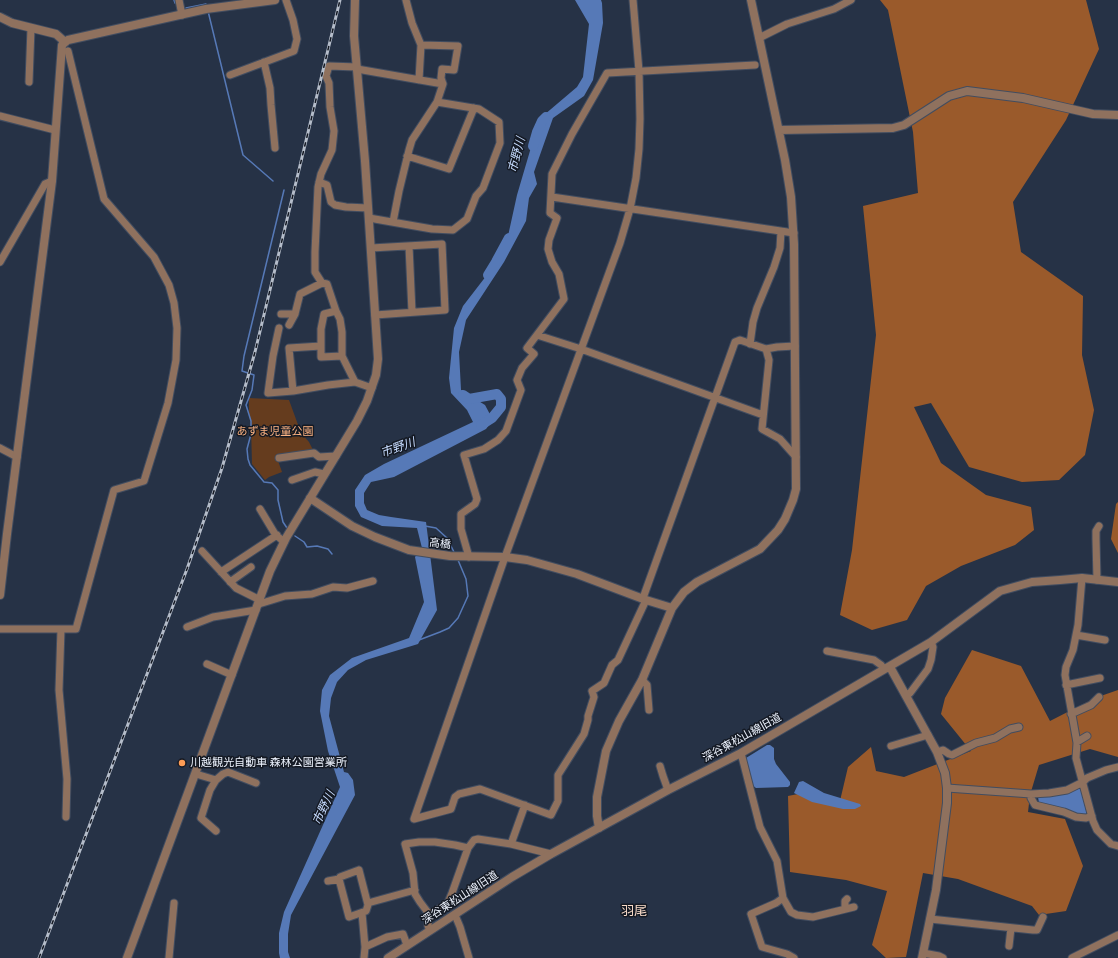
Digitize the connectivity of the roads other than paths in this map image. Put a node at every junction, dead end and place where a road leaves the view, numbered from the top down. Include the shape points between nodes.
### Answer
1 (179, 0) edge
2 (275, 0) edge
3 (286, 0) edge
4 (355, 0) edge
5 (406, 0) edge
6 (633, 0) edge
7 (751, 0) edge
8 (851, 0) edge
9 (182, 15) junction
10 (0, 17) edge
11 (31, 28) junction
12 (759, 38) junction
13 (65, 42) junction
14 (421, 45) junction
15 (68, 51) dead end
16 (264, 62) junction
17 (755, 65) dead end
18 (357, 68) junction
19 (639, 71) junction
20 (230, 75) dead end
21 (419, 80) junction
22 (29, 82) dead end
23 (443, 84) junction
24 (437, 102) junction
25 (474, 108) junction
26 (1118, 115) edge
27 (0, 116) edge
28 (55, 130) junction
29 (779, 130) junction
30 (275, 148) dead end
31 (407, 156) junction
32 (52, 181) junction
33 (319, 182) junction
34 (552, 198) junction
35 (368, 208) junction
36 (630, 209) junction
37 (369, 218) junction
38 (393, 222) junction
39 (781, 231) junction
40 (794, 233) junction
41 (409, 246) junction
42 (371, 248) junction
43 (0, 262) edge
44 (322, 283) junction
45 (336, 311) junction
46 (412, 312) junction
47 (281, 314) dead end
48 (295, 314) junction
49 (375, 315) junction
50 (289, 325) dead end
51 (279, 328) dead end
52 (537, 335) junction
53 (750, 344) junction
54 (321, 346) junction
55 (795, 346) junction
56 (581, 349) junction
57 (766, 350) junction
58 (342, 356) junction
59 (355, 382) junction
60 (372, 388) junction
61 (293, 391) junction
62 (715, 397) junction
63 (763, 415) junction
64 (0, 448) edge
65 (336, 456) junction
66 (17, 457) junction
67 (278, 458) dead end
68 (796, 458) junction
69 (324, 474) junction
70 (292, 480) dead end
71 (310, 498) junction
72 (260, 509) dead end
73 (1099, 526) dead end
74 (3, 533) edge
75 (277, 535) junction
76 (284, 542) junction
77 (202, 551) dead end
78 (469, 557) junction
79 (505, 557) junction
80 (251, 567) dead end
81 (221, 572) junction
82 (1082, 578) junction
83 (1097, 580) junction
84 (373, 581) dead end
85 (230, 582) junction
86 (1118, 582) edge
87 (0, 594) edge
88 (644, 599) junction
89 (258, 605) junction
90 (672, 608) junction
91 (187, 627) dead end
92 (0, 629) edge
93 (61, 629) junction
94 (1076, 635) junction
95 (1105, 640) dead end
96 (931, 642) junction
97 (827, 652) dead end
98 (207, 664) dead end
99 (887, 668) junction
100 (232, 675) junction
101 (1100, 678) dead end
102 (642, 680) junction
103 (1066, 685) junction
104 (906, 695) junction
105 (1099, 697) dead end
106 (648, 710) dead end
107 (1071, 714) junction
108 (1019, 727) dead end
109 (928, 734) junction
110 (1086, 736) dead end
111 (1077, 742) junction
112 (891, 746) dead end
113 (937, 752) junction
114 (741, 753) junction
115 (660, 766) dead end
116 (1118, 767) edge
117 (196, 774) junction
118 (216, 780) junction
119 (1083, 782) junction
120 (256, 783) dead end
121 (947, 788) junction
122 (668, 790) junction
123 (1031, 794) junction
124 (525, 805) junction
125 (1092, 816) junction
126 (66, 817) dead end
127 (599, 828) junction
128 (216, 831) dead end
129 (510, 844) junction
130 (1118, 846) edge
131 (468, 848) junction
132 (552, 854) junction
133 (339, 879) junction
134 (328, 881) dead end
135 (415, 890) junction
136 (783, 898) junction
137 (847, 899) dead end
138 (174, 903) dead end
139 (368, 903) junction
140 (447, 905) junction
141 (854, 907) dead end
142 (845, 909) junction
143 (362, 913) junction
144 (429, 914) junction
145 (454, 916) junction
146 (1043, 917) dead end
147 (930, 919) junction
148 (1011, 928) junction
149 (430, 930) junction
150 (1118, 935) edge
151 (407, 945) junction
152 (1009, 946) dead end
153 (365, 947) junction
154 (922, 956) edge
155 (127, 958) edge
156 (169, 958) edge
157 (364, 958) edge
158 (388, 958) edge
159 (468, 958) edge
160 (794, 958) edge
161 (943, 958) edge
162 (1072, 958) edge

1 - 9 street
2 - 9 street
3 - 16 street via 294,20 297,39 294,51
4 - 18 street via 354,36
5 - 14 street
6 - 19 street
7 - 12 street
8 - 12 street via 787,24
9 - 13 street
10 - 11 street
11 - 13 street via 56,34
11 - 22 street
12 - 29 street
13 - 28 street via 60,49
14 - 21 street
14 - 23 street via 458,46 454,70 442,69 440,78
15 - 93 street via 104,199 154,257 169,285 174,303 176,360 168,403 144,481 114,490 76,629
16 - 20 street
16 - 30 street via 270,88
17 - 19 street
18 - 21 street
18 - 33 street via 328,66 326,76 334,131 332,150
18 - 35 street
19 - 34 street via 607,74 552,174
19 - 36 street via 640,149
21 - 23 street
23 - 24 street
24 - 25 street
24 - 31 street via 412,140
25 - 31 street via 449,169
25 - 38 street via 498,122 500,143 483,188 476,196 467,219 453,230
26 - 29 street via 1093,114 1023,98 967,91 949,96 904,125 893,128
27 - 28 street
28 - 32 street
29 - 40 street via 788,175
31 - 38 street
32 - 43 street via 44,184
32 - 66 street
33 - 35 street via 328,185 331,202 335,205
33 - 44 street via 315,272
34 - 36 street
34 - 52 street via 550,213 557,218 548,249 559,274 564,298
35 - 37 street
36 - 39 street
36 - 56 street
37 - 38 street
37 - 42 street
39 - 40 street
39 - 53 street via 780,248 757,308
40 - 55 street
41 - 42 street
41 - 46 street
41 - 46 street via 442,244 445,310
42 - 49 street
44 - 45 street via 327,284
44 - 48 street via 300,294
45 - 54 street via 324,314
45 - 58 street via 342,332
46 - 49 street
47 - 48 street
48 - 50 street
49 - 60 street via 378,359
51 - 61 street via 268,393
52 - 56 street
52 - 78 street via 527,348 534,354 522,368 517,380 521,390 506,431 484,449 464,455 477,499 475,504 461,514
53 - 57 street
53 - 62 street via 740,340 735,342
54 - 58 street via 322,357
54 - 61 street via 289,348
55 - 57 street
55 - 68 street
56 - 62 street
56 - 79 street
57 - 63 street via 769,360
58 - 59 street
59 - 60 street
59 - 61 street
60 - 65 street via 357,421
62 - 63 street
62 - 88 street
63 - 68 street via 762,430 780,439
64 - 66 street
65 - 67 street via 319,457 314,452
65 - 69 street
66 - 74 street
68 - 90 street via 796,489 789,511 778,530 760,549 697,582 684,592
69 - 70 street via 315,472
69 - 71 street
71 - 76 street
71 - 78 street, 高橋 via 352,526 409,550
72 - 75 street
73 - 83 street via 1096,531
74 - 87 street
75 - 76 street
75 - 81 street
76 - 89 street
77 - 81 street
78 - 79 street, 高橋
79 - 88 street, 高橋 via 544,564
79 - 124 street via 414,819 451,809 455,797 480,789
80 - 85 street
81 - 85 street
82 - 83 street, 深谷東松山線旧道
82 - 94 street
82 - 96 street, 深谷東松山線旧道 via 1032,582 1000,591
83 - 86 street, 深谷東松山線旧道
84 - 89 street via 347,588 333,587 312,594 285,596
85 - 89 street
88 - 90 street, 高橋
88 - 124 street via 618,660 612,665 604,682 592,691 594,697 584,734 558,775 558,801 552,815
89 - 91 street
89 - 100 street
90 - 102 street
92 - 93 street
93 - 126 street via 59,690 67,779
94 - 95 street
94 - 103 street via 1064,675
96 - 99 street, 深谷東松山線旧道
96 - 104 street via 933,647 928,669
97 - 99 street via 874,660
98 - 100 street
99 - 104 street
99 - 114 street, 深谷東松山線旧道
100 - 117 street
101 - 103 street
102 - 106 street via 648,685
102 - 127 street via 606,750 598,797
103 - 107 street
104 - 109 street
105 - 107 street
107 - 111 street
108 - 113 street via 952,754 943,750
109 - 112 street
109 - 113 street
110 - 111 street
111 - 119 street via 1076,758
113 - 121 street via 945,773
114 - 122 street, 深谷東松山線旧道
114 - 136 street via 760,827 777,861
115 - 122 street
116 - 119 street via 1087,778
117 - 118 street
117 - 155 street
118 - 120 street via 228,772
118 - 128 street via 201,818
119 - 123 street via 1067,790
119 - 125 street
121 - 123 street
121 - 147 street via 936,890
122 - 127 street, 深谷東松山線旧道
123 - 125 street via 1035,806 1076,817
124 - 129 street
125 - 130 street via 1097,830 1103,837
127 - 132 street, 深谷東松山線旧道
129 - 131 street via 478,838
129 - 132 street
131 - 135 street via 435,842 405,844
131 - 140 street
132 - 145 street, 深谷東松山線旧道
133 - 134 street
133 - 139 street via 359,870
133 - 143 street via 349,917
135 - 139 street
135 - 144 street
136 - 142 street via 791,912 800,916 817,916
136 - 160 street via 751,914 762,947
137 - 142 street
138 - 156 street
139 - 143 street via 366,911
140 - 144 street
140 - 145 street
141 - 142 street
143 - 153 street
144 - 149 street
145 - 149 street, 深谷東松山線旧道
145 - 159 street via 460,927
146 - 148 street via 1037,930
147 - 148 street
147 - 154 street
148 - 152 street
149 - 151 street, 深谷東松山線旧道
150 - 162 street
151 - 153 street via 403,934
151 - 158 street, 深谷東松山線旧道
153 - 157 street
154 - 161 street

